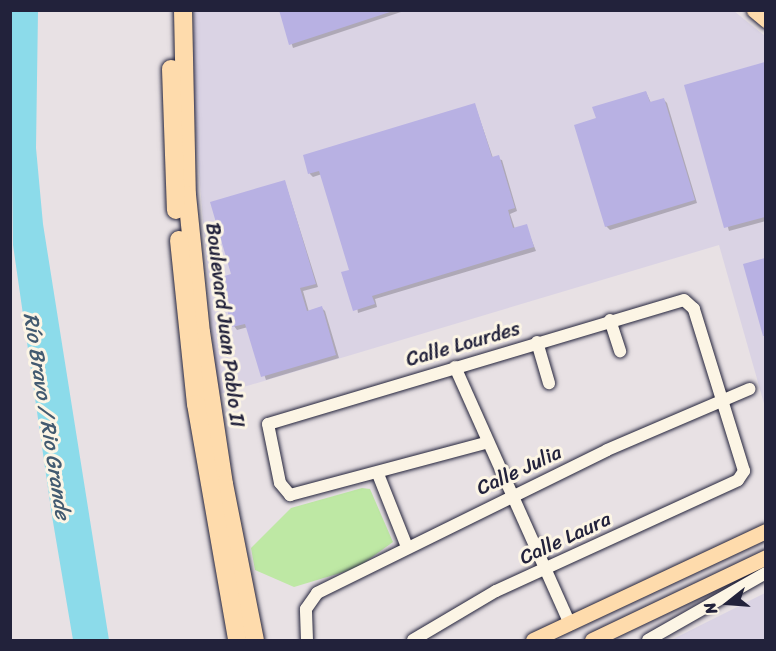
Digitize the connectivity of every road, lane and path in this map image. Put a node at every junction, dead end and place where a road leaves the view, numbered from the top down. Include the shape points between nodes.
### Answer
1 (172, 10) edge
2 (183, 10) edge
3 (754, 10) edge
4 (765, 20) edge
5 (610, 320) junction
6 (537, 342) junction
7 (620, 351) dead end
8 (455, 367) junction
9 (549, 383) dead end
10 (749, 389) dead end
11 (725, 399) junction
12 (486, 443) junction
13 (378, 474) junction
14 (510, 496) junction
15 (765, 531) edge
16 (407, 547) junction
17 (765, 557) edge
18 (544, 569) junction
19 (765, 573) edge
20 (570, 624) junction
21 (662, 637) edge
22 (237, 640) edge
23 (255, 640) edge
24 (307, 640) edge
25 (413, 640) edge
26 (532, 640) edge
27 (592, 640) edge
28 (648, 640) edge

1 - 22 highway, Boulevard Juan Pablo II via 172,140 182,279 196,405
2 - 23 highway, Boulevard Juan Pablo II via 187,195 201,332 219,453
3 - 4 main road
5 - 6 street, Calle Lourdes
5 - 7 street
5 - 11 street, Calle Lourdes via 680,299 694,309
6 - 8 street, Calle Lourdes
6 - 9 street
8 - 12 street
8 - 13 street, Calle Lourdes via 268,424 280,483 290,495
10 - 11 street, Calle Julia
11 - 14 street, Calle Julia
11 - 18 street, Calle Laura via 744,468 738,480
12 - 13 street
12 - 14 street
13 - 16 street
14 - 16 street, Calle Julia
14 - 18 street
15 - 20 main road
16 - 24 street, Calle Julia via 312,597 306,609
17 - 27 main road
18 - 20 street
18 - 25 street, Calle Laura via 496,591
19 - 21 street
20 - 26 main road
21 - 28 street

